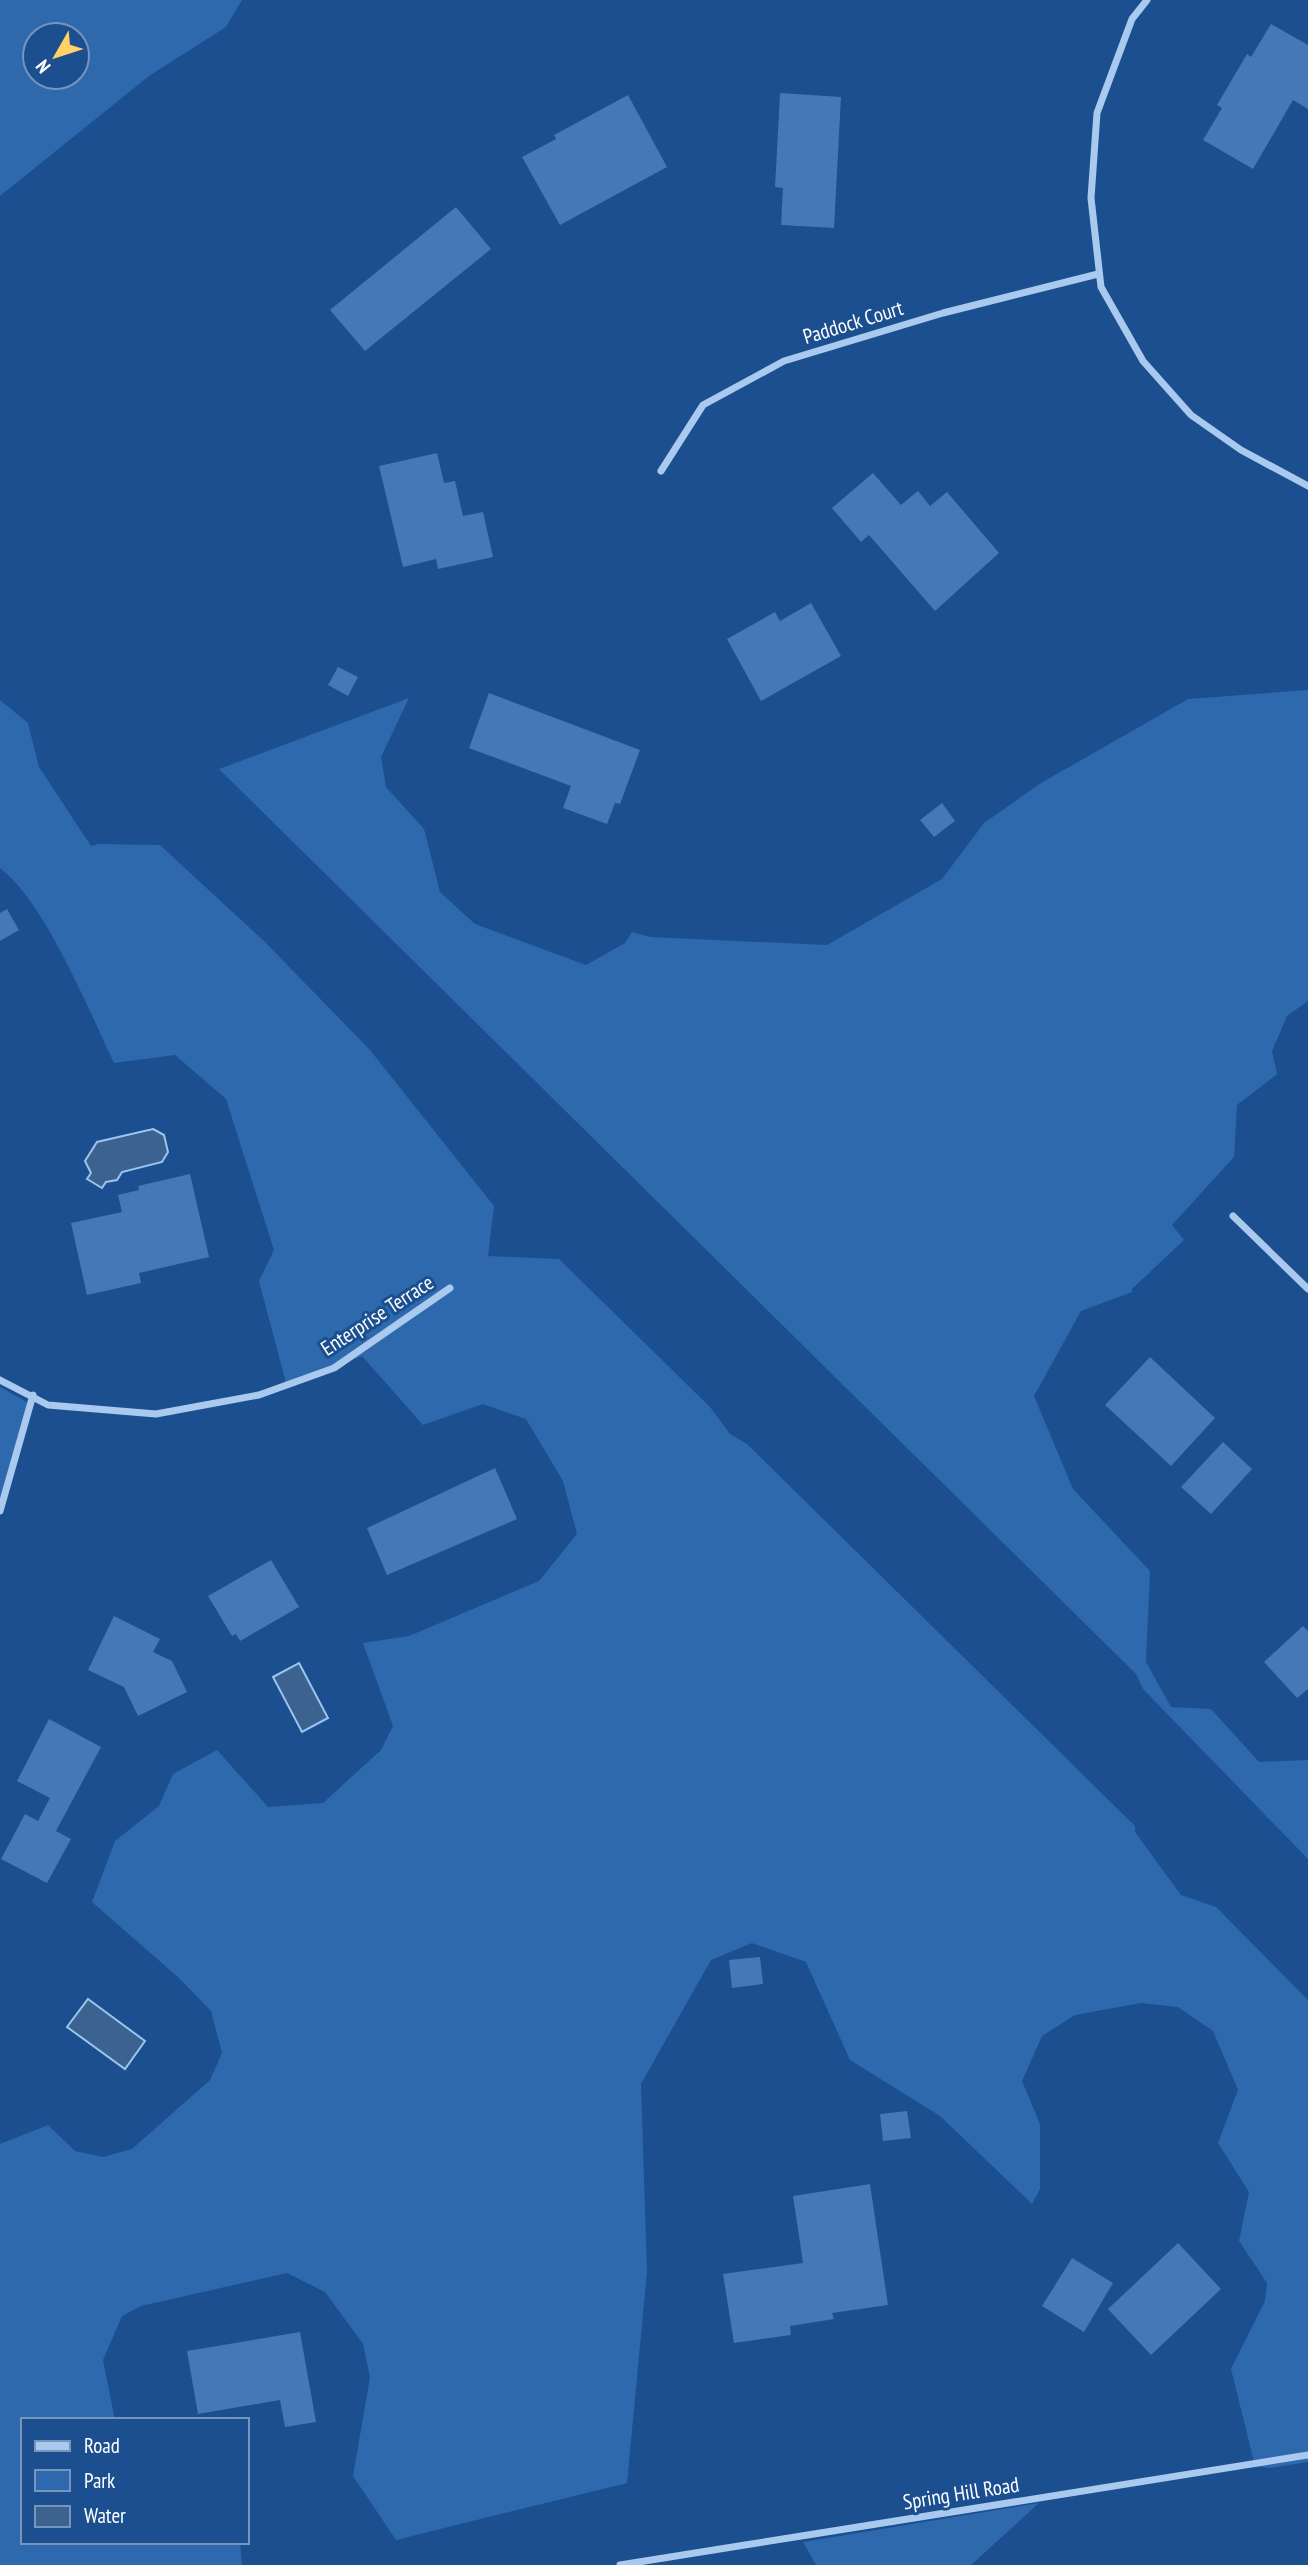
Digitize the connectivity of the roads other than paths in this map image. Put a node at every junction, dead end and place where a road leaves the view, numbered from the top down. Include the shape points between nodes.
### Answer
1 (1147, 0) edge
2 (1098, 274) junction
3 (661, 471) dead end
4 (1308, 486) edge
5 (1233, 1216) dead end
6 (450, 1288) dead end
7 (1308, 1289) edge
8 (0, 1380) edge
9 (33, 1395) junction
10 (0, 1511) edge
11 (1308, 2455) edge
12 (620, 2565) edge

1 - 2 street via 1132,19 1097,113 1091,198
2 - 3 street, Paddock Court via 943,313 784,361 703,405
2 - 4 street via 1143,361 1191,415 1241,450
5 - 7 street
6 - 9 street, Enterprise Terrace via 334,1368 259,1395 156,1414 48,1405
8 - 9 street, Enterprise Terrace
9 - 10 street
11 - 12 street, Spring Hill Road

